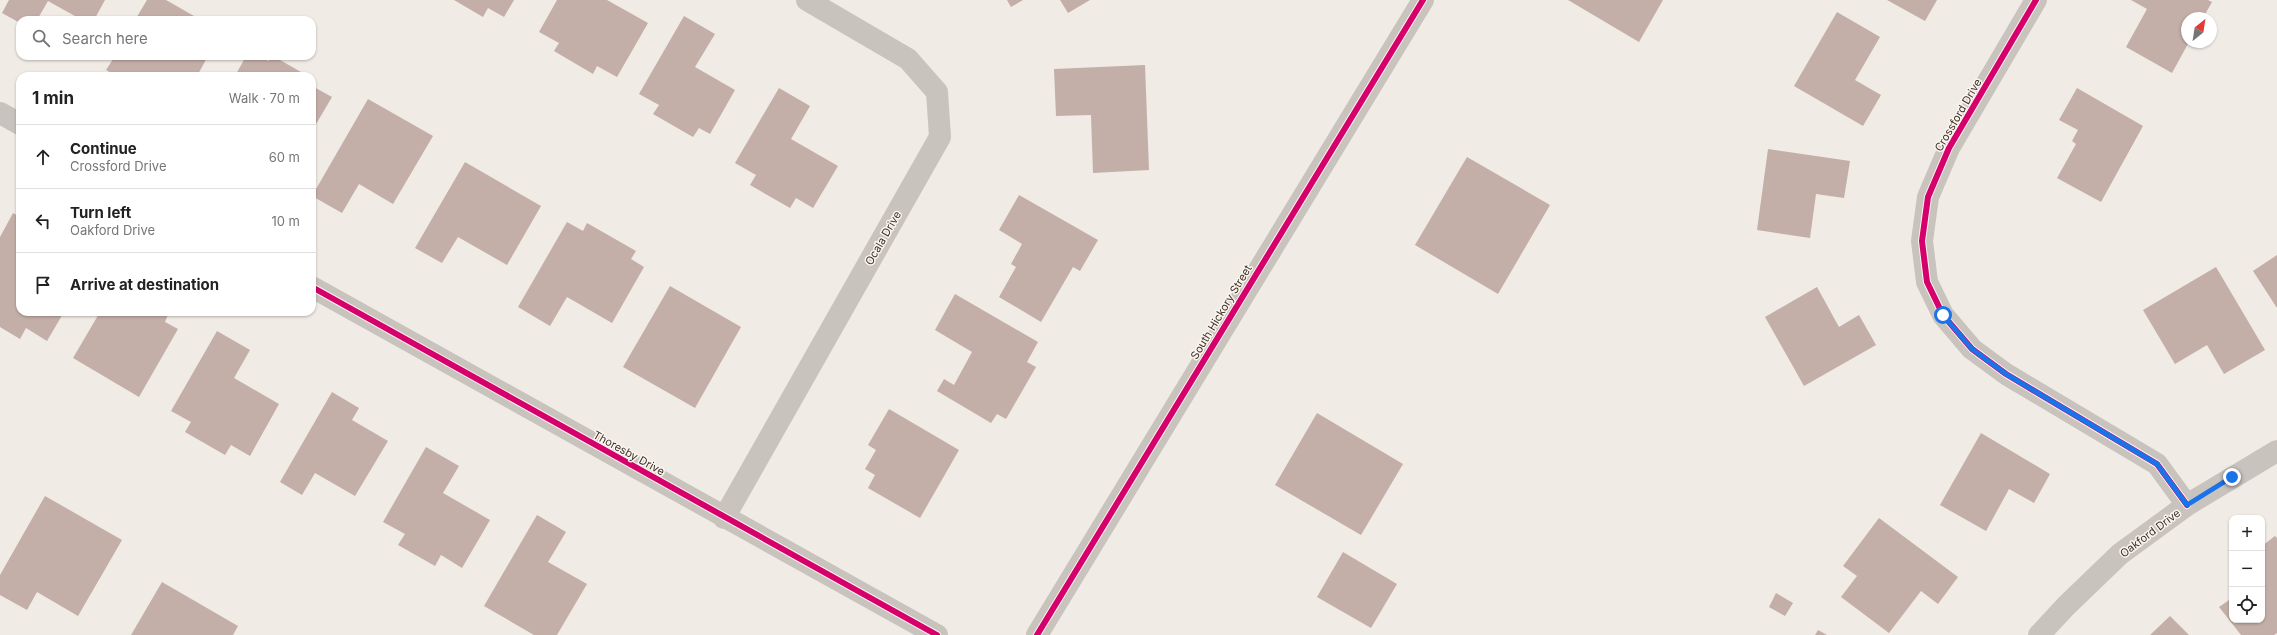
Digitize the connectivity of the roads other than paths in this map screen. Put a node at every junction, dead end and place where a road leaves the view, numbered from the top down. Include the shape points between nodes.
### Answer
1 (808, 0) edge
2 (1422, 0) edge
3 (2036, 0) edge
4 (0, 113) edge
5 (16, 122) edge
6 (316, 289) edge
7 (2277, 451) edge
8 (2187, 505) junction
9 (724, 518) junction
10 (937, 635) edge
11 (1037, 635) edge
12 (2039, 635) edge

1 - 9 street, Ocala Drive via 908,59 937,92 940,137
2 - 11 street, South Hickory Street
3 - 8 street, Crossford Drive via 1949,148 1928,197 1922,241 1927,282 1943,315 1972,349 2006,374 2157,464
4 - 5 street
6 - 9 street, Thoresby Drive
7 - 8 street, Oakford Drive
8 - 12 street, Oakford Drive via 2120,554
9 - 10 street, Thoresby Drive

